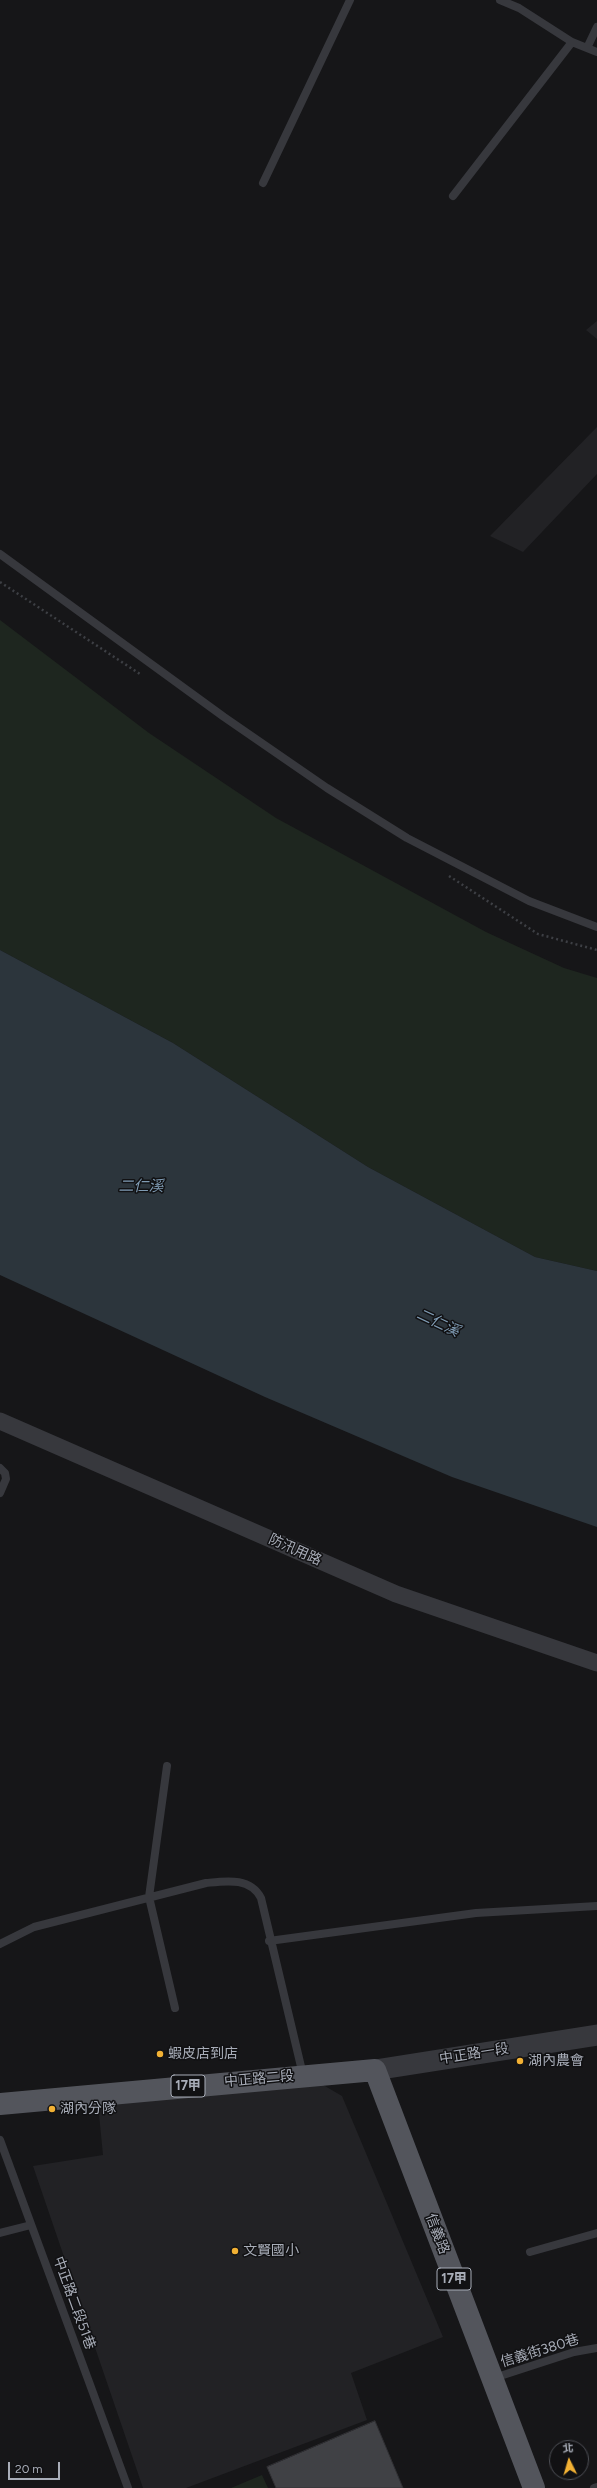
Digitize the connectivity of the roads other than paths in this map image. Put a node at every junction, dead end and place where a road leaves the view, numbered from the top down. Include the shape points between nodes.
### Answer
1 (350, 0) edge
2 (500, 0) edge
3 (597, 27) edge
4 (572, 42) junction
5 (587, 48) junction
6 (597, 52) edge
7 (263, 183) dead end
8 (453, 196) dead end
9 (0, 554) edge
10 (597, 927) edge
11 (0, 1421) edge
12 (0, 1468) edge
13 (0, 1493) edge
14 (597, 1664) edge
15 (167, 1766) dead end
16 (149, 1898) junction
17 (597, 1906) edge
18 (270, 1941) junction
19 (0, 1944) edge
20 (175, 2008) dead end
21 (597, 2034) edge
22 (375, 2070) junction
23 (303, 2075) junction
24 (0, 2104) edge
25 (0, 2140) edge
26 (31, 2225) junction
27 (597, 2233) edge
28 (0, 2234) edge
29 (530, 2252) dead end
30 (597, 2348) edge
31 (492, 2379) junction
32 (128, 2488) edge
33 (534, 2488) edge

1 - 7 lane
2 - 4 lane via 519,8
3 - 5 lane
4 - 5 lane
4 - 8 lane
5 - 6 lane
9 - 10 lane via 224,717 327,788 407,838 529,901
11 - 14 street, 防汛用路 via 396,1594
12 - 13 lane via 6,1479
15 - 16 lane
16 - 18 lane via 206,1883 245,1883 256,1889 261,1898
16 - 19 lane via 34,1927
16 - 20 lane
17 - 18 lane via 476,1913
18 - 23 lane
21 - 22 street, 中正路一段
22 - 23 main road, 中正路二段 / 17甲
22 - 31 main road, 信義路 / 17甲
23 - 24 main road, 中正路二段 / 17甲
25 - 26 lane, 中正路二段51巷
26 - 28 lane
26 - 32 lane, 中正路二段51巷
27 - 29 lane
30 - 31 lane, 信義街380巷 via 568,2354
31 - 33 main road, 信義路 / 17甲

